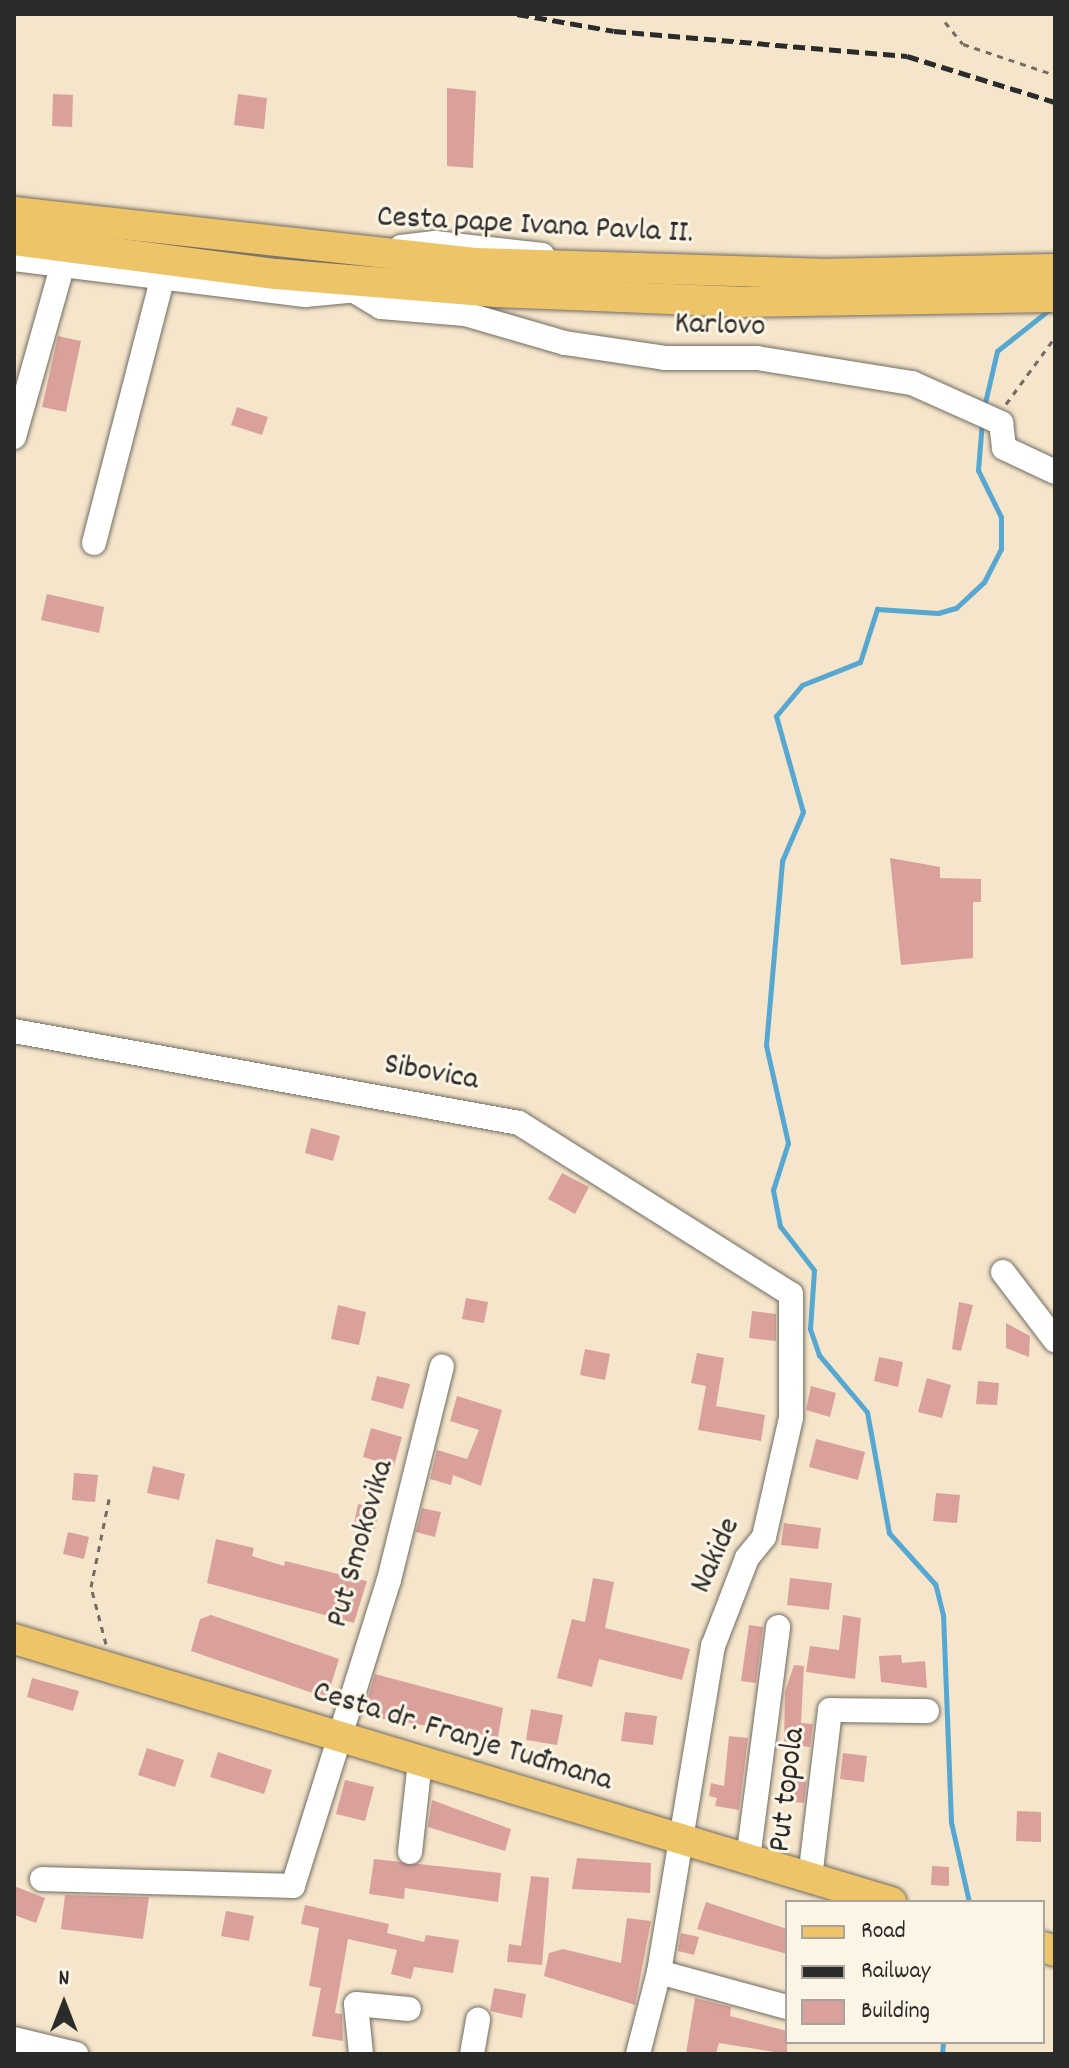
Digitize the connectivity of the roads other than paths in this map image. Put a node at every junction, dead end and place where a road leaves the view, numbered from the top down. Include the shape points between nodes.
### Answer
1 (22, 213) edge
2 (14, 240) edge
3 (14, 259) edge
4 (62, 267) junction
5 (1055, 269) edge
6 (387, 270) junction
7 (162, 280) junction
8 (988, 286) junction
9 (356, 292) junction
10 (1055, 297) edge
11 (14, 437) edge
12 (1055, 472) edge
13 (94, 543) dead end
14 (14, 1031) edge
15 (1003, 1272) dead end
16 (791, 1294) joint
17 (1055, 1340) edge
18 (442, 1366) dead end
19 (778, 1627) dead end
20 (14, 1639) edge
21 (927, 1711) dead end
22 (335, 1737) junction
23 (420, 1762) junction
24 (680, 1842) junction
25 (410, 1852) dead end
26 (748, 1859) junction
27 (810, 1878) junction
28 (42, 1879) dead end
29 (884, 1900) edge
30 (659, 1972) junction
31 (785, 2006) edge
32 (409, 2009) dead end
33 (478, 2020) dead end
34 (14, 2039) edge
35 (76, 2054) edge
36 (361, 2054) edge
37 (472, 2054) edge
38 (638, 2054) edge

1 - 6 main road, Cesta pape Ivana Pavla II.
2 - 6 main road, Cesta pape Ivana Pavla II.
3 - 4 street
4 - 7 street
4 - 11 street
5 - 8 main road, Cesta pape Ivana Pavla II.
6 - 8 main road, Cesta pape Ivana Pavla II. via 574,268
6 - 8 main road, Cesta pape Ivana Pavla II. via 740,302
6 - 9 street
7 - 9 street via 305,295
7 - 13 street
8 - 10 main road, Cesta pape Ivana Pavla II.
9 - 12 street, Karlovo via 381,307 465,314 565,343 665,358 757,358 912,383 1001,423 1004,448
14 - 16 street, Sibovica via 519,1123
15 - 17 street
16 - 24 street, Nakide via 791,1418 764,1537 747,1558 713,1646
18 - 22 street, Put Smokovika via 389,1580
19 - 26 street
20 - 22 main road, Cesta dr. Franje Tuđmana
21 - 27 street, Put topola via 830,1710
22 - 23 main road, Cesta dr. Franje Tuđmana
22 - 28 street, Put Smokovika via 293,1886
23 - 24 main road, Cesta dr. Franje Tuđmana
23 - 25 street
24 - 26 main road, Cesta dr. Franje Tuđmana
24 - 30 street, Nakide
26 - 27 main road, Cesta dr. Franje Tuđmana
27 - 29 main road, Cesta dr. Franje Tuđmana
30 - 31 street
30 - 38 street, Nakide
32 - 36 street via 356,2004
33 - 37 street
34 - 35 street

